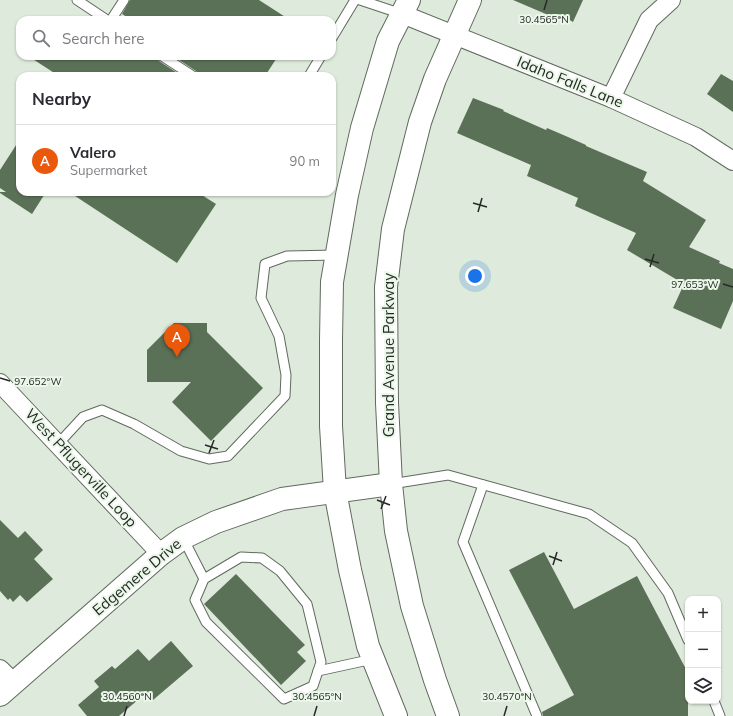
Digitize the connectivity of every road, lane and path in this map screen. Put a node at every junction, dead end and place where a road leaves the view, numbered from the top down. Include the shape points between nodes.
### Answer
1 (77, 0) edge
2 (124, 0) edge
3 (355, 0) edge
4 (360, 0) edge
5 (470, 0) edge
6 (671, 0) edge
7 (405, 7) edge
8 (101, 16) edge
9 (114, 16) edge
10 (336, 31) edge
11 (455, 35) junction
12 (168, 60) edge
13 (318, 60) edge
14 (186, 72) edge
15 (311, 72) edge
16 (611, 98) junction
17 (733, 161) edge
18 (337, 255) junction
19 (0, 383) edge
20 (58, 444) junction
21 (391, 484) junction
22 (483, 485) junction
23 (335, 491) junction
24 (183, 538) junction
25 (161, 554) junction
26 (204, 579) junction
27 (685, 633) edge
28 (374, 659) junction
29 (318, 671) junction
30 (4, 682) edge
31 (715, 704) edge
32 (396, 716) edge
33 (448, 716) edge
34 (537, 716) edge
35 (720, 716) edge

1 - 8 lane
2 - 9 lane
3 - 10 lane
4 - 7 lane
5 - 11 main road, Grand Avenue Parkway
6 - 16 street via 650,20
7 - 11 street, Idaho Falls Lane
7 - 18 main road via 388,41 362,128
11 - 16 street, Idaho Falls Lane
11 - 21 main road, Grand Avenue Parkway via 435,79 420,122 394,229 386,287
12 - 14 lane
13 - 15 lane
16 - 17 street, Idaho Falls Lane via 696,137
18 - 20 lane via 287,256 265,264 261,298 279,336 286,375 284,396 228,456 209,459 181,451 134,424 102,410 83,417
18 - 23 main road via 332,282 331,340 331,426
19 - 20 street, West Pflugerville Loop
20 - 25 street, West Pflugerville Loop
21 - 22 lane via 448,475
21 - 23 main road, Edgemere Drive
21 - 33 main road, Grand Avenue Parkway via 396,530 412,606 434,680
22 - 27 lane via 589,514 632,543 668,593
22 - 34 lane via 464,542
23 - 24 main road, Edgemere Drive via 282,499 216,522
23 - 28 main road via 352,578 368,646
24 - 25 main road, Edgemere Drive
24 - 26 lane
25 - 30 main road, Edgemere Drive
26 - 29 lane via 241,557 262,558 280,571 307,604 321,662
26 - 29 lane via 195,600 206,622 284,699 313,686
28 - 29 lane
28 - 32 main road
31 - 35 lane

